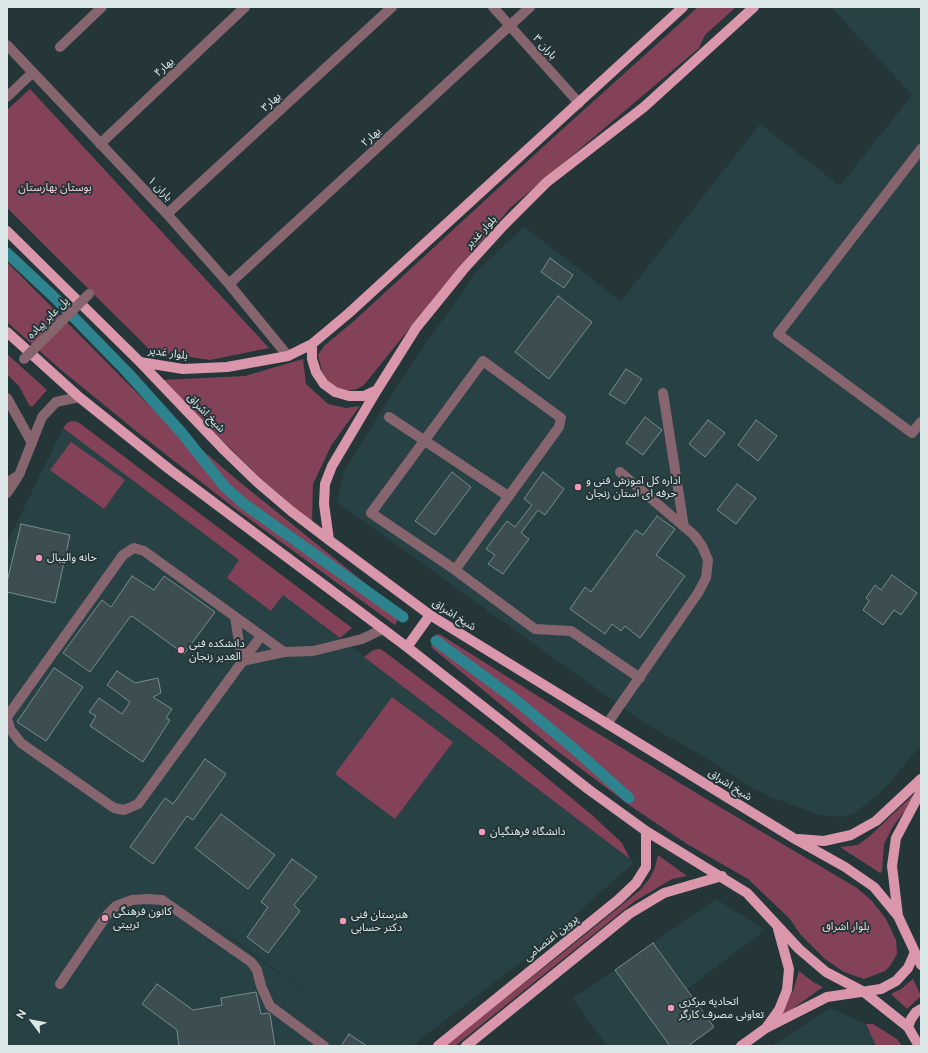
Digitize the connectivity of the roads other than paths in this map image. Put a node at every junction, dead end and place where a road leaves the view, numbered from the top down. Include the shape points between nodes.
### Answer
1 (102, 7) edge
2 (245, 7) edge
3 (392, 7) edge
4 (493, 7) edge
5 (530, 7) edge
6 (683, 7) edge
7 (748, 7) edge
8 (754, 7) edge
9 (510, 26) junction
10 (722, 36) junction
11 (7, 45) edge
12 (60, 47) dead end
13 (32, 73) junction
14 (7, 98) edge
15 (579, 103) junction
16 (100, 144) junction
17 (921, 148) edge
18 (167, 214) junction
19 (7, 231) edge
20 (229, 284) junction
21 (89, 294) dead end
22 (7, 332) edge
23 (312, 344) junction
24 (288, 356) junction
25 (24, 359) dead end
26 (140, 362) junction
27 (377, 390) junction
28 (663, 393) dead end
29 (79, 397) junction
30 (7, 398) edge
31 (390, 417) dead end
32 (921, 422) edge
33 (425, 440) junction
34 (32, 443) junction
35 (620, 472) dead end
36 (19, 475) junction
37 (7, 483) edge
38 (7, 493) edge
39 (508, 496) junction
40 (684, 527) junction
41 (329, 540) junction
42 (455, 570) junction
43 (430, 615) junction
44 (235, 617) junction
45 (383, 629) junction
46 (261, 636) junction
47 (407, 647) junction
48 (284, 652) junction
49 (242, 661) junction
50 (640, 678) junction
51 (7, 717) edge
52 (608, 724) junction
53 (921, 779) edge
54 (921, 791) edge
55 (646, 831) junction
56 (796, 839) junction
57 (722, 876) junction
58 (898, 916) junction
59 (777, 926) junction
60 (915, 952) junction
61 (921, 965) edge
62 (60, 984) dead end
63 (864, 992) junction
64 (921, 1009) edge
65 (908, 1027) junction
66 (766, 1028) junction
67 (324, 1046) edge
68 (438, 1046) edge
69 (466, 1046) edge
70 (741, 1046) edge
71 (919, 1046) edge

1 - 12 street
2 - 16 street, بهار۴
3 - 18 street, بهار۳
4 - 9 street, باران ۳
5 - 9 street, بهار۲
6 - 15 main road, بلوار غدیر
7 - 10 main road
8 - 10 main road, بلوار غدیر
9 - 15 street, باران ۳
9 - 20 street, بهار۲
10 - 27 main road, بلوار غدیر via 644,107 548,182 504,225 416,328
11 - 13 street, باران ۱
13 - 14 street
13 - 16 street, باران ۱
15 - 23 main road, بلوار غدیر
16 - 18 street, باران ۱
17 - 32 street via 778,334 912,434
18 - 20 street, باران ۱
19 - 26 main road, شیخ اشراق
20 - 24 street, باران ۱
21 - 25 street, پل عابر پیاده, bridge
22 - 29 main road
23 - 24 main road, بلوار غدیر
23 - 27 main road via 312,359 316,372 324,384 336,392 349,396 364,396
24 - 26 main road, بلوار غدیر via 227,367 183,369
26 - 41 main road, شیخ اشراق via 257,482
27 - 41 main road, بلوار غدیر via 332,466 325,484 324,504
28 - 40 street
29 - 34 street via 56,402 42,417
29 - 45 main road via 169,469
30 - 34 street
31 - 33 street
33 - 39 street
33 - 39 street via 483,361 561,418 559,427
33 - 42 street via 371,513
34 - 36 street
35 - 40 street
36 - 37 street
36 - 38 street
39 - 42 street
40 - 50 street via 702,546 708,560 706,578
41 - 43 main road, شیخ اشراق
42 - 50 street via 535,629 571,631
43 - 47 main road
43 - 52 main road, شیخ اشراق
44 - 46 street
44 - 49 street
44 - 51 street via 144,551 134,548 123,555
45 - 47 main road
45 - 48 street via 362,640 320,650
46 - 48 street
46 - 49 street
47 - 55 main road via 588,789
48 - 49 street
49 - 51 street via 138,804 124,810 114,808 21,743 10,729
50 - 52 street
52 - 56 main road, شیخ اشراق
53 - 56 main road via 876,821 851,835 824,841
54 - 58 main road via 896,838 892,866
55 - 57 main road
55 - 68 main road, پروین اعتصامی via 646,867 636,883
56 - 58 main road, شیخ اشراق via 874,887
57 - 59 main road via 747,893
57 - 69 main road via 664,893 629,914
58 - 60 main road, شیخ اشراق
59 - 63 main road via 826,972
59 - 66 main road via 789,969 787,990 779,1010
60 - 61 main road, شیخ اشراق
60 - 63 main road via 908,968 896,981 881,989
62 - 67 street via 107,915 116,906 132,900 162,900 251,962 257,970 260,986 270,1006
63 - 65 main road
63 - 66 main road via 827,997
64 - 65 main road via 911,1019
65 - 71 main road
66 - 70 main road

